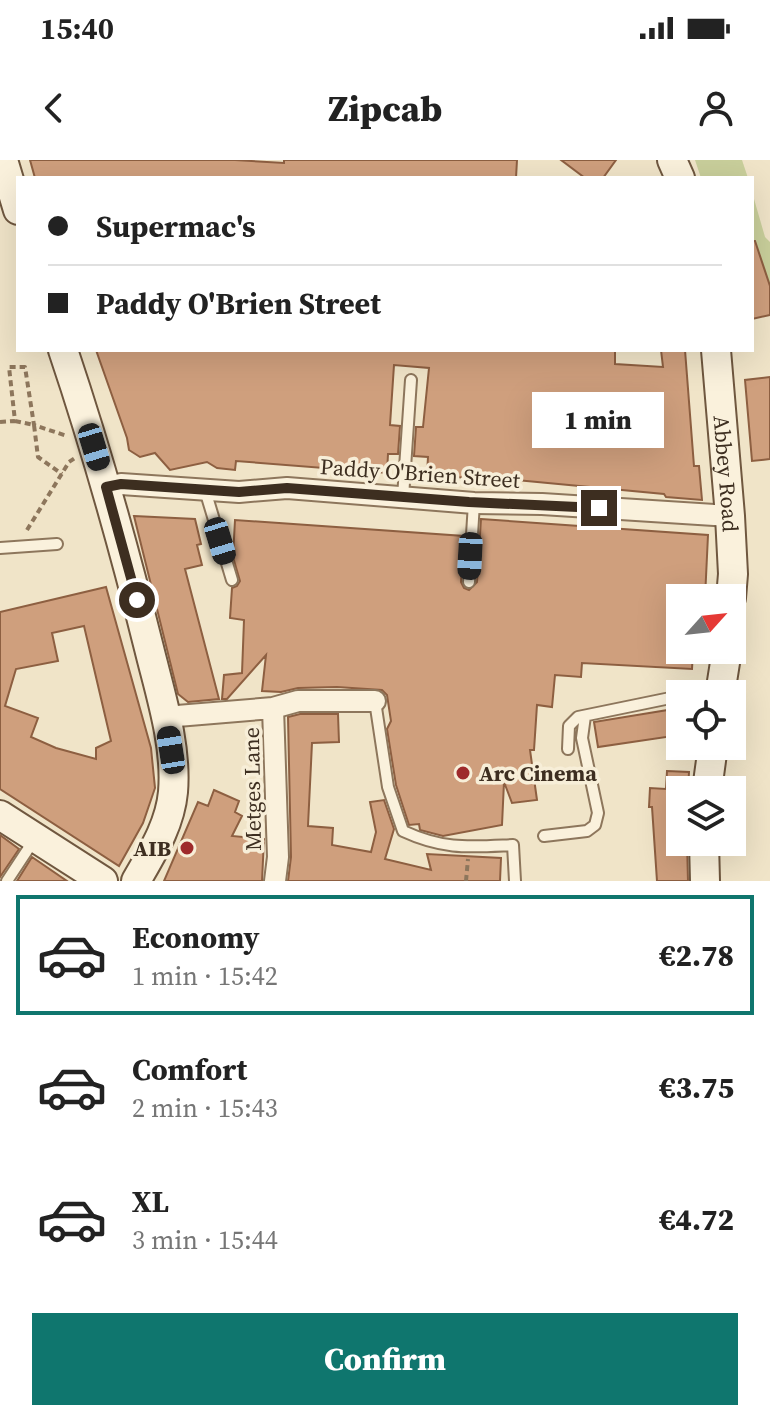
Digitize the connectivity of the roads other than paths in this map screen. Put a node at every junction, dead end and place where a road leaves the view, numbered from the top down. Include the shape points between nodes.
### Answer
1 (3, 160) edge
2 (16, 203) edge
3 (64, 352) edge
4 (716, 352) edge
5 (411, 380) dead end
6 (106, 487) junction
7 (205, 490) junction
8 (403, 497) junction
9 (474, 503) junction
10 (730, 516) junction
11 (57, 544) dead end
12 (0, 548) edge
13 (232, 580) dead end
14 (469, 582) dead end
15 (732, 584) edge
16 (666, 699) edge
17 (375, 701) joint
18 (273, 708) junction
19 (585, 716) junction
20 (165, 717) junction
21 (568, 749) dead end
22 (0, 815) edge
23 (544, 836) dead end
24 (35, 838) junction
25 (704, 856) edge
26 (7, 881) edge
27 (103, 881) edge
28 (136, 881) edge
29 (275, 881) edge
30 (515, 881) edge
31 (705, 881) edge

1 - 2 street
3 - 6 street via 88,450
4 - 10 street, Abbey Road
5 - 8 lane
6 - 7 street, Paddy O'Brien Street
6 - 20 street
7 - 8 street, Paddy O'Brien Street via 287,488
7 - 13 lane
8 - 9 street, Paddy O'Brien Street
9 - 10 street, Paddy O'Brien Street
9 - 14 lane
10 - 15 street, Abbey Road
11 - 12 lane
16 - 19 lane
17 - 18 street via 298,701
17 - 30 lane via 388,787 403,831 429,843 513,845
18 - 20 street, Metges Lane
18 - 29 street, Metges Lane
19 - 21 lane via 569,726
19 - 23 lane via 582,738 598,813 595,825 587,831
20 - 28 street via 171,808
22 - 24 street
24 - 26 lane
24 - 27 street
25 - 31 street

